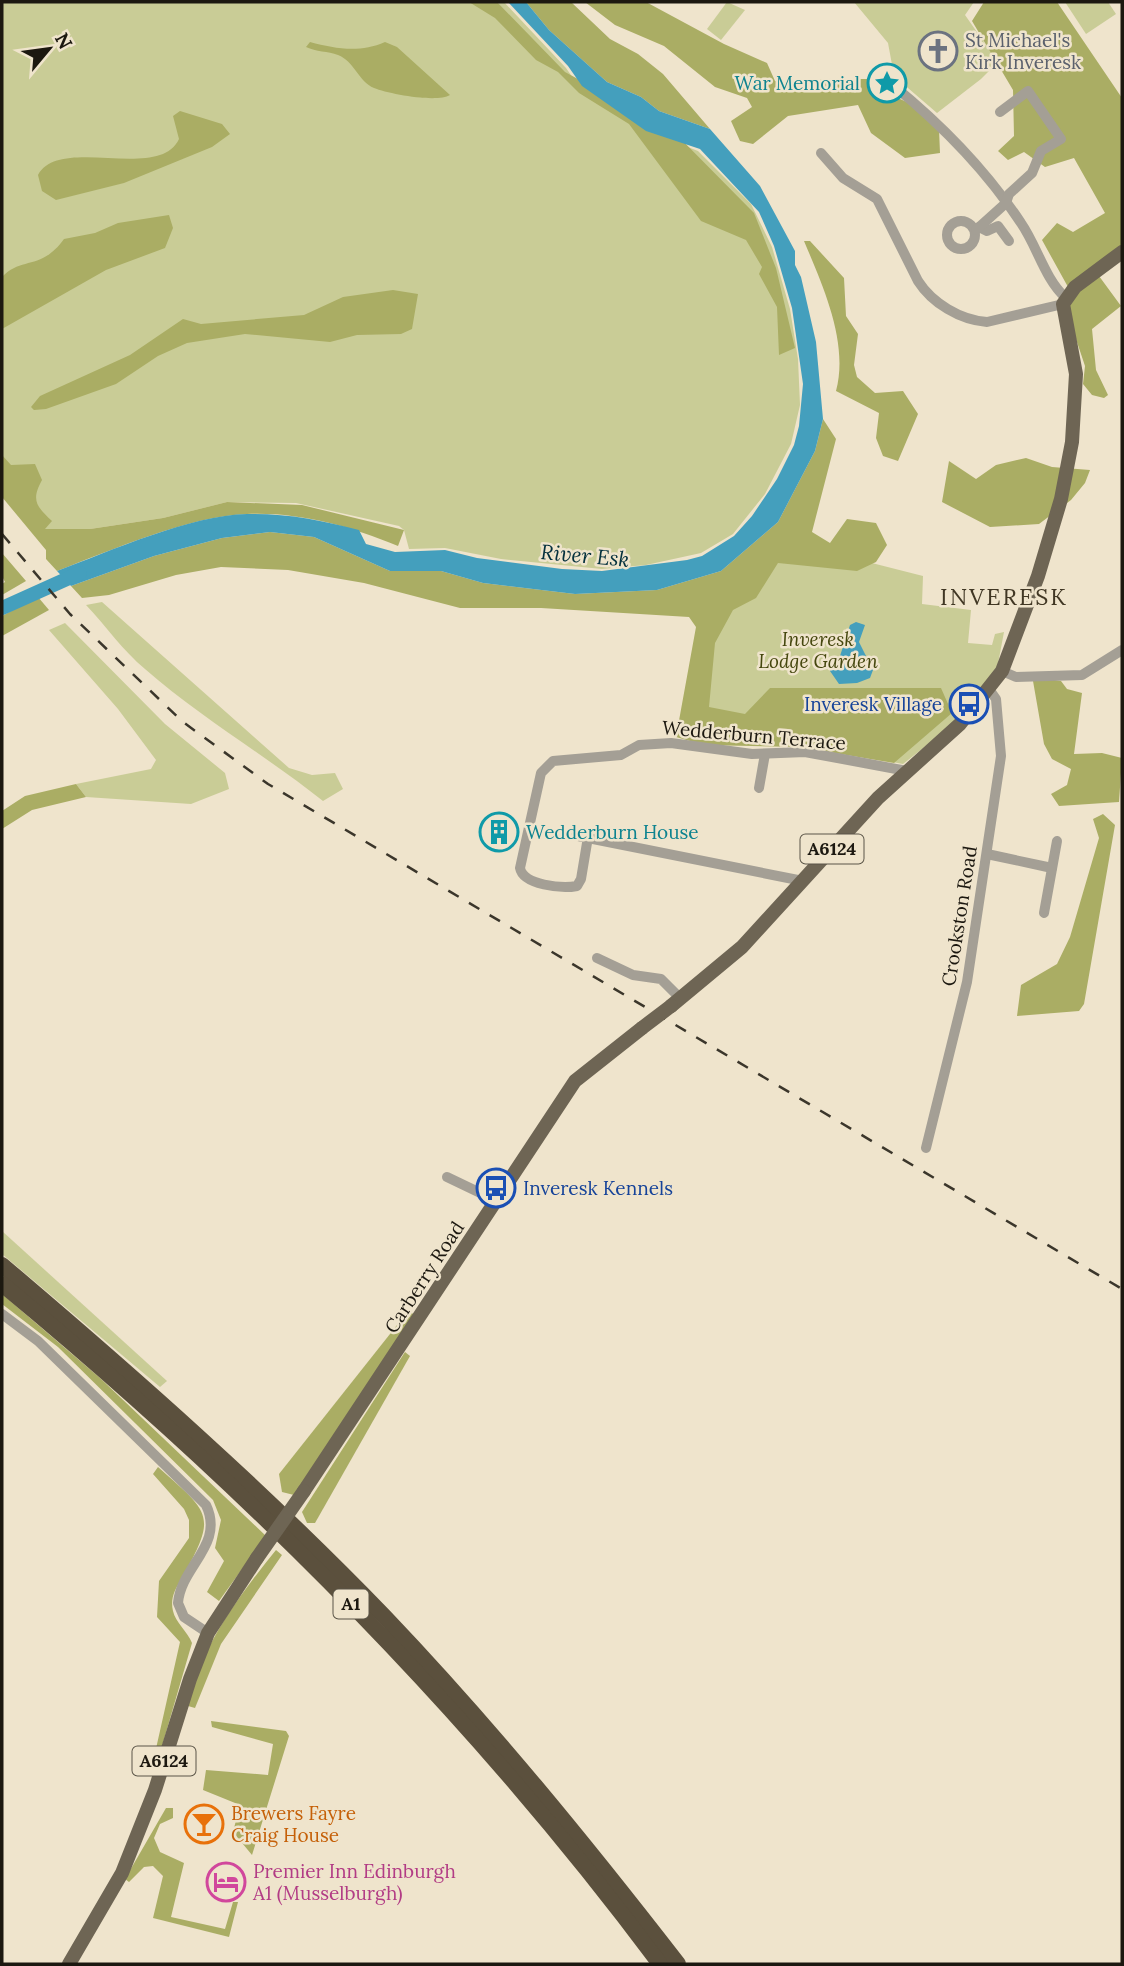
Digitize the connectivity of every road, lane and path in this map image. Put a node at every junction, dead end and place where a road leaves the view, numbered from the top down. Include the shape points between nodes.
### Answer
1 (894, 86) dead end
2 (1000, 112) dead end
3 (821, 153) dead end
4 (1006, 203) junction
5 (1009, 242) dead end
6 (1122, 253) edge
7 (1064, 300) junction
8 (1122, 650) edge
9 (1002, 671) junction
10 (989, 689) junction
11 (765, 754) junction
12 (907, 771) junction
13 (759, 788) dead end
14 (573, 835) dead end
15 (588, 837) junction
16 (1059, 842) dead end
17 (987, 854) junction
18 (1052, 868) junction
19 (803, 881) junction
20 (1044, 913) dead end
21 (617, 953) dead end
22 (597, 958) dead end
23 (610, 964) junction
24 (676, 1002) junction
25 (926, 1148) dead end
26 (447, 1177) dead end
27 (495, 1200) junction
28 (2, 1265) edge
29 (2, 1284) edge
30 (2, 1314) edge
31 (208, 1633) junction
32 (639, 1914) junction
33 (69, 1964) edge
34 (660, 1964) edge
35 (678, 1964) edge
36 (687, 1964) edge

1 - 4 street via 939,122
2 - 4 street via 1028,91 1061,139 1041,151 1031,173
3 - 7 street via 842,178 877,199 918,281 941,305 987,321
4 - 5 street via 977,228 987,231 998,226
4 - 7 street via 1030,236
6 - 7 main road
7 - 9 main road, A6124 via 1076,374 1072,442 1038,576
8 - 9 street via 1082,675 1016,677
9 - 10 main road, A6124
10 - 12 main road, Carberry Road / A6124 via 960,724
10 - 17 street, Crookston Road via 996,699 1001,755
11 - 12 street, Wedderburn Terrace via 805,752
11 - 13 street
11 - 15 street, Wedderburn Terrace via 671,743 639,745 621,755 558,760 544,768 522,875 529,881 577,886
12 - 19 main road, Carberry Road / A6124
14 - 15 street
15 - 19 street
16 - 18 street
17 - 18 street
17 - 25 street, Crookston Road via 961,1016
18 - 20 street
19 - 24 main road, Carberry Road / A6124 via 742,947
21 - 23 street
22 - 23 street
23 - 24 street via 633,975 661,979
24 - 27 main road, Carberry Road / A6124, bridge via 575,1082
26 - 27 street
27 - 31 main road, Carberry Road / A6124, bridge via 441,1288
28 - 32 highway, A1 via 183,1422 365,1597 519,1766
29 - 34 highway, A1 via 206,1463 371,1625 541,1815
30 - 31 street via 38,1341 206,1506 213,1525 211,1536 178,1603 184,1617
31 - 33 main road, Carberry Road / A6124 via 122,1873
32 - 35 highway, A1
32 - 36 highway

